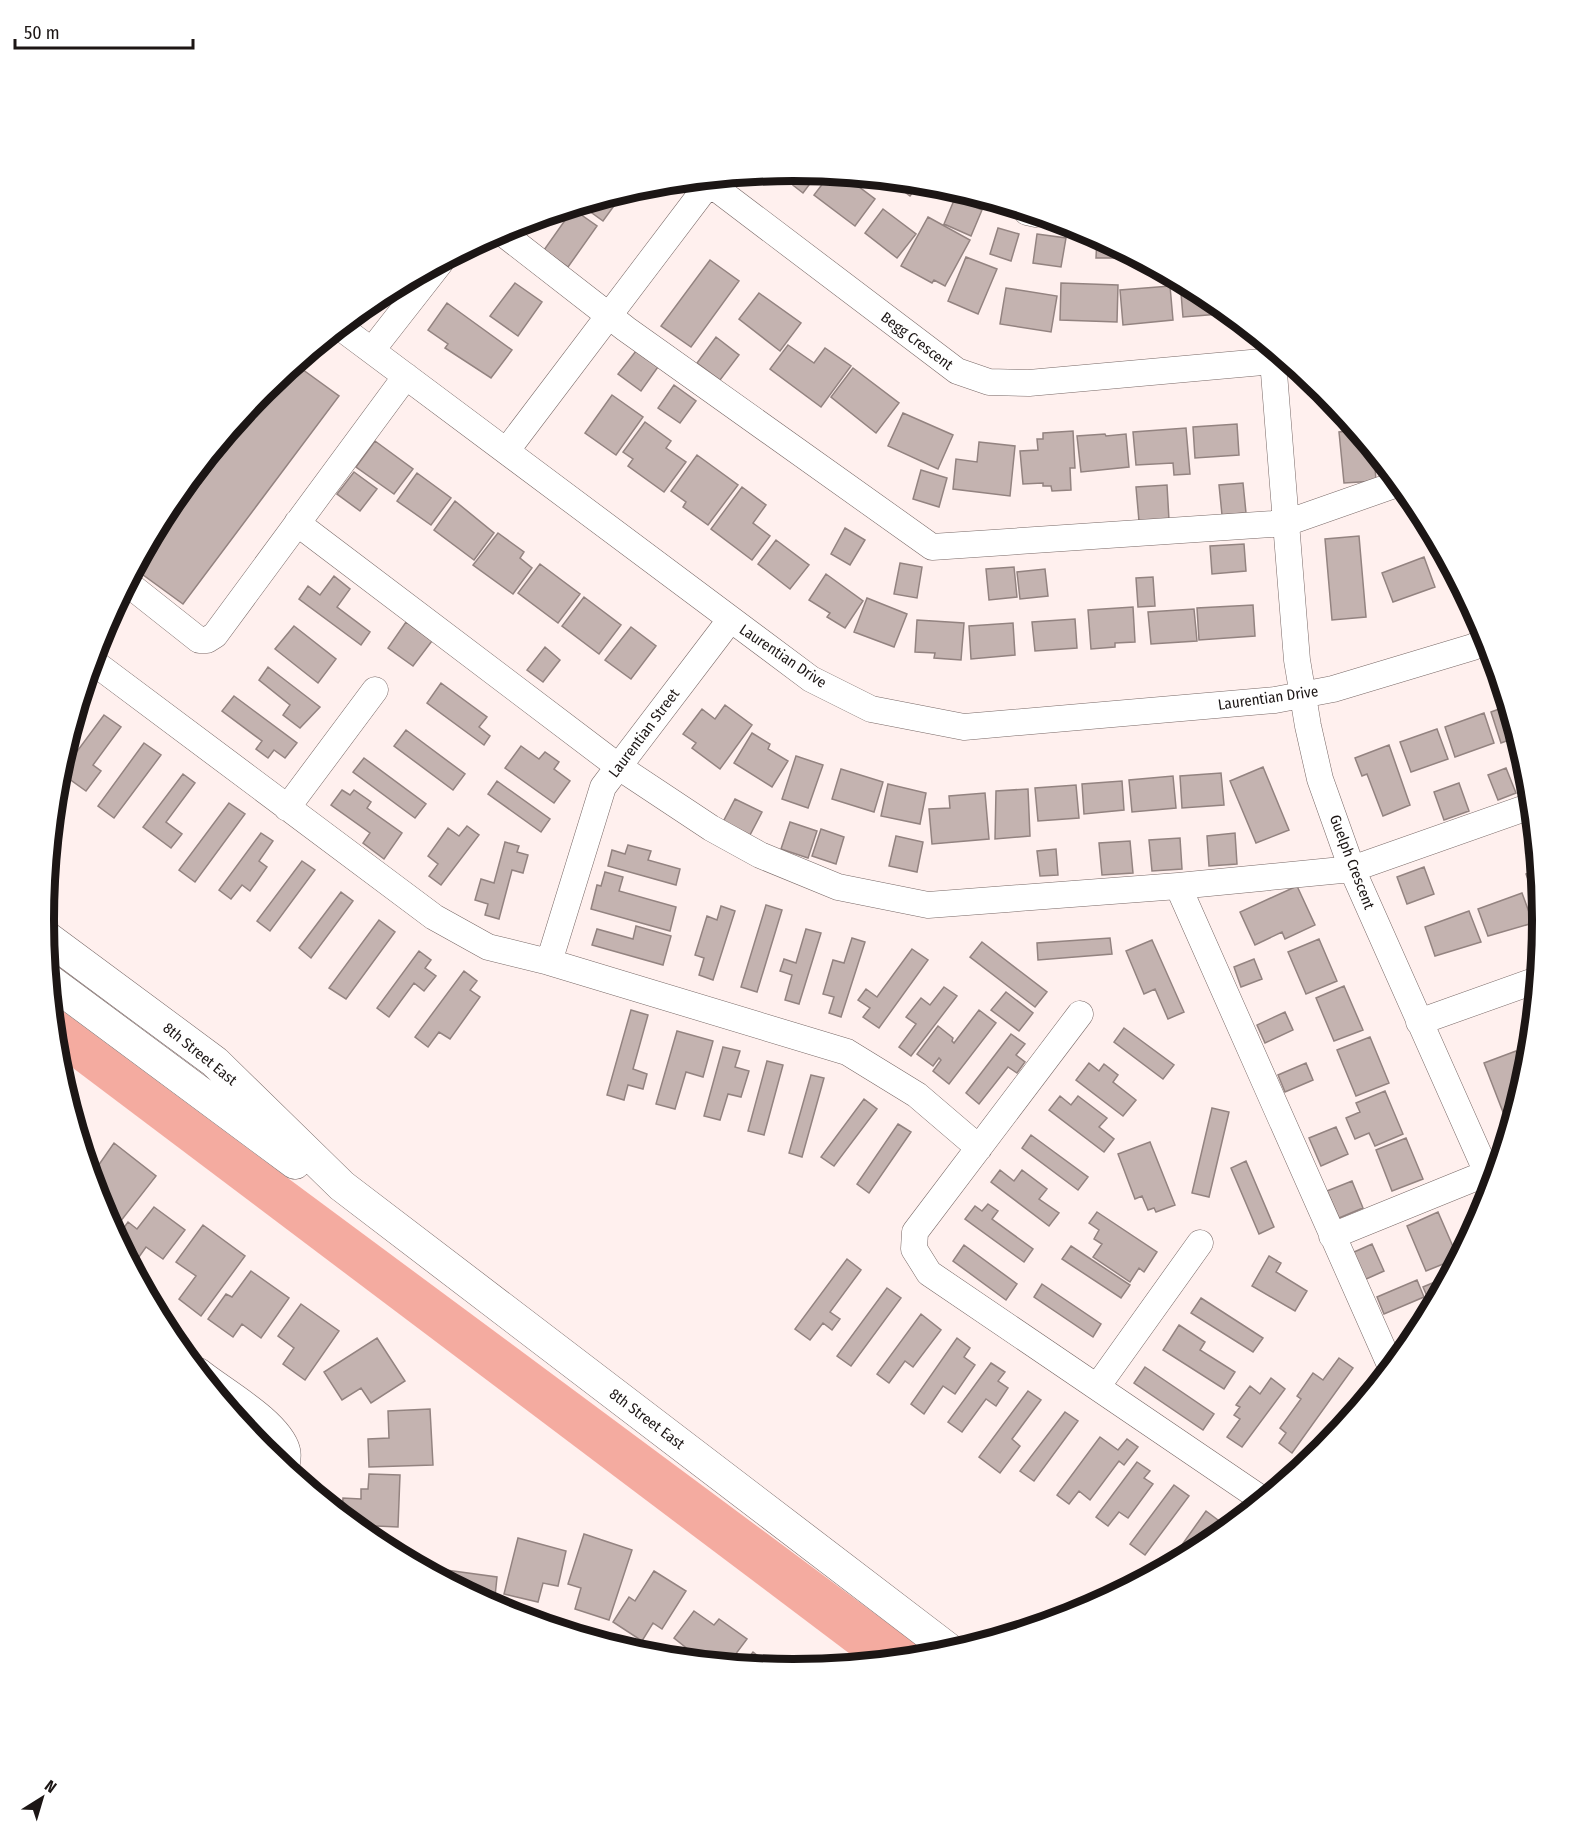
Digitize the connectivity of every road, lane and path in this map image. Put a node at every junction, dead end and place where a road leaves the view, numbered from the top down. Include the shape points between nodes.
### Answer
1 (717, 185) edge
2 (707, 186) edge
3 (509, 238) edge
4 (429, 277) edge
5 (609, 316) junction
6 (346, 332) edge
7 (372, 350) junction
8 (1269, 355) edge
9 (1273, 359) edge
10 (406, 376) junction
11 (507, 450) junction
12 (1391, 486) edge
13 (297, 523) junction
14 (1286, 523) junction
15 (133, 588) edge
16 (730, 620) junction
17 (1478, 643) edge
18 (99, 666) edge
19 (375, 690) dead end
20 (1303, 695) junction
21 (619, 767) junction
22 (287, 807) junction
23 (1523, 809) edge
24 (1352, 869) junction
25 (1178, 886) junction
26 (55, 943) edge
27 (549, 962) junction
28 (1529, 983) edge
29 (58, 987) edge
30 (1080, 1014) dead end
31 (1419, 1022) junction
32 (979, 1148) junction
33 (1489, 1169) edge
34 (1486, 1177) edge
35 (342, 1186) junction
36 (1332, 1236) junction
37 (1200, 1243) dead end
38 (1387, 1359) edge
39 (1097, 1387) junction
40 (224, 1391) edge
41 (287, 1459) edge
42 (1256, 1495) edge
43 (941, 1644) edge

1 - 8 street, Begg Crescent via 957,371 989,382 1029,383
2 - 5 street, Begg Crescent
3 - 5 street
4 - 7 street
5 - 11 street, Begg Crescent
5 - 14 street via 932,548
6 - 7 street, Laurentian Drive
7 - 10 street, Laurentian Drive
9 - 14 street, Begg Crescent
10 - 11 street, Laurentian Drive
10 - 13 street
11 - 16 street, Laurentian Drive
12 - 14 street
13 - 15 street via 215,635 207,640 199,640
13 - 21 street
14 - 20 street, Begg Crescent
16 - 20 street, Laurentian Drive via 811,679 871,709 964,727
16 - 21 street, Laurentian Street
17 - 20 street, Laurentian Drive
18 - 22 street
19 - 22 street
20 - 24 street, Guelph Crescent via 1320,779
21 - 25 street via 711,828 760,855 838,887 928,905
21 - 27 street, Laurentian Street via 603,787
22 - 27 street via 434,917 488,947
23 - 24 street
24 - 25 street
24 - 31 street, Guelph Crescent
25 - 36 street
26 - 35 main road, 8th Street East via 215,1062
27 - 32 street via 847,1052 917,1095
28 - 31 street
29 - 35 main road, 8th Street East via 294,1163
30 - 32 street
31 - 33 street, Guelph Crescent
32 - 39 street via 915,1232 914,1249 929,1272
34 - 36 street
35 - 43 main road, 8th Street East
36 - 38 street
37 - 39 street
39 - 42 street
40 - 41 street via 259,1415 281,1437

